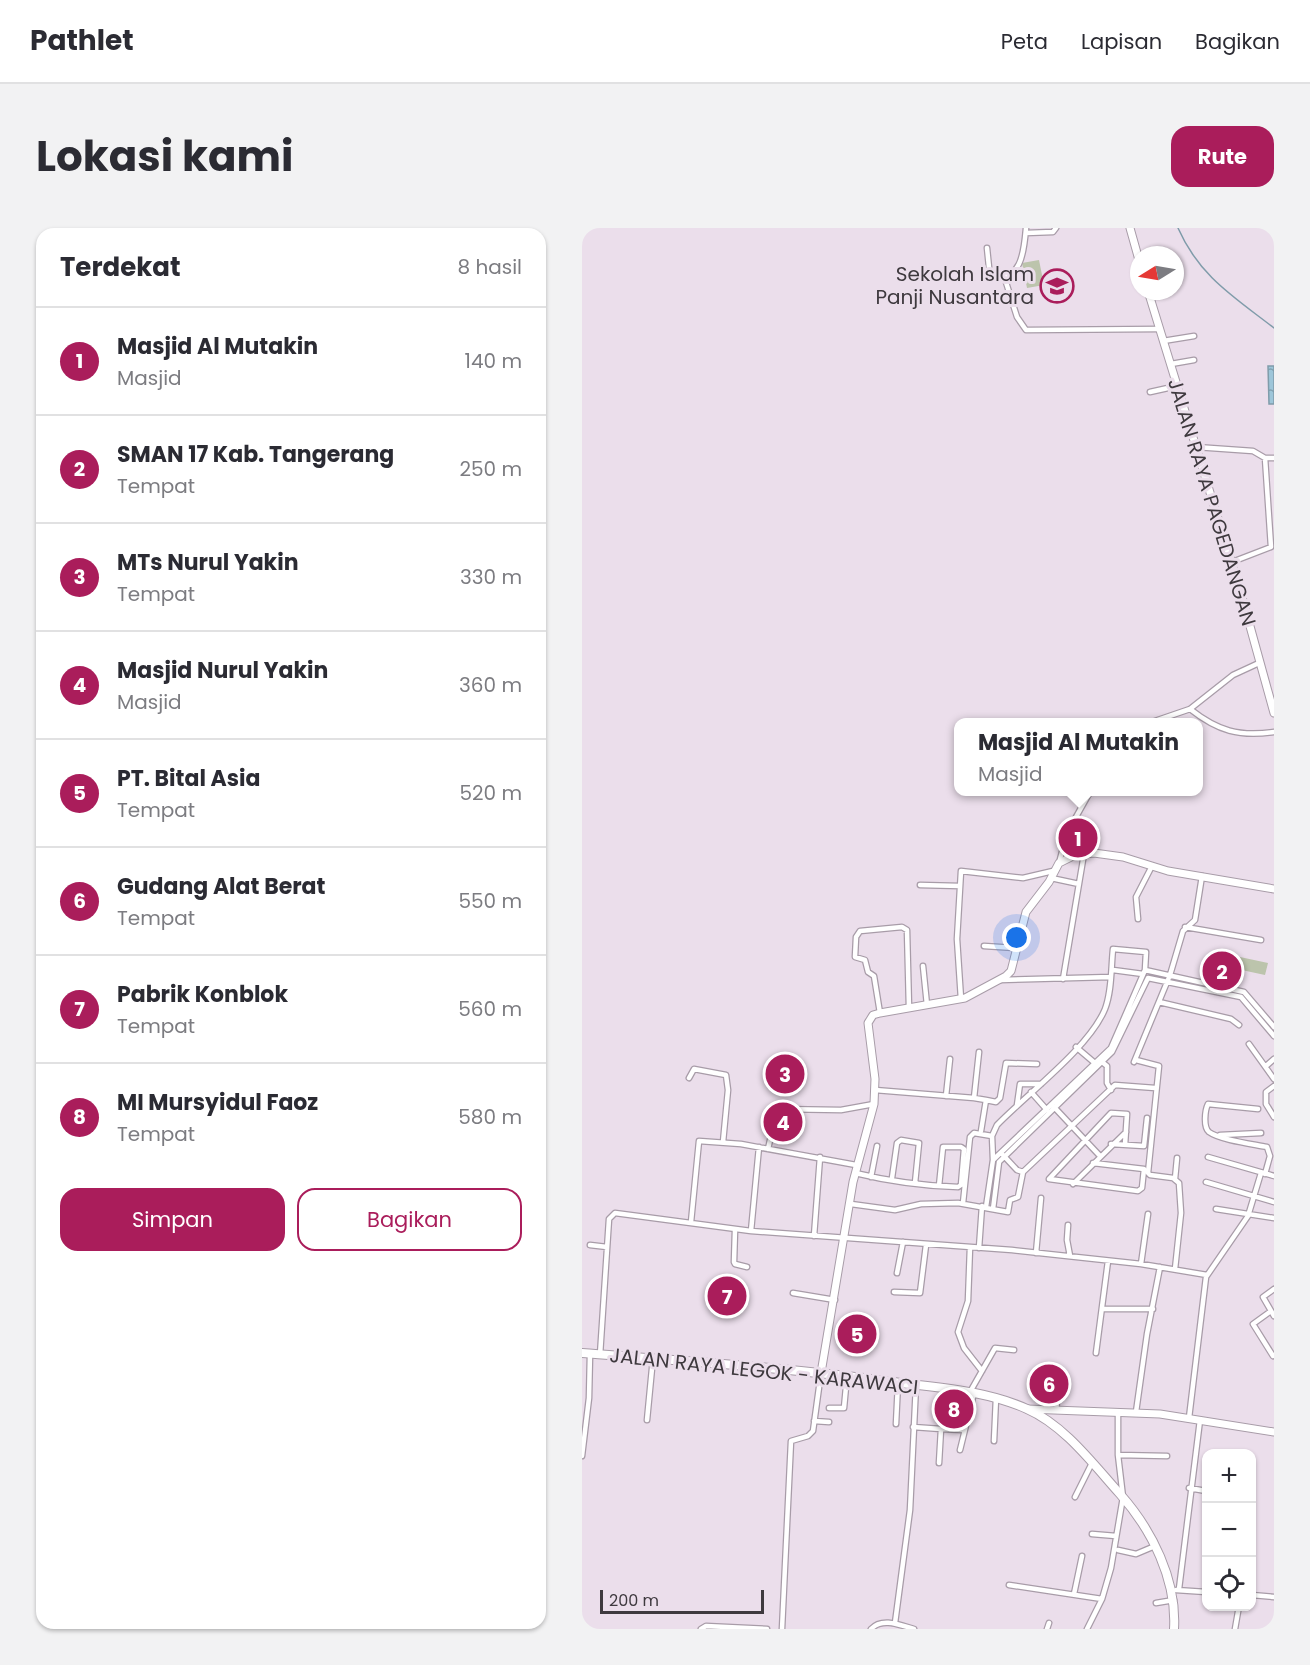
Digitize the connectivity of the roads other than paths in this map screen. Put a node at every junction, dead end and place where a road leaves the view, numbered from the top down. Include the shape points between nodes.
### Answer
1 (1056, 228) edge
2 (1130, 228) edge
3 (1026, 231) edge
4 (1135, 246) edge
5 (987, 248) dead end
6 (1004, 276) junction
7 (1151, 300) edge
8 (1160, 329) junction
9 (1194, 336) dead end
10 (1163, 341) junction
11 (1194, 360) dead end
12 (1171, 364) junction
13 (1177, 386) junction
14 (1150, 393) dead end
15 (1196, 447) junction
16 (1265, 458) junction
17 (1274, 458) edge
18 (1274, 506) edge
19 (1267, 507) junction
20 (1271, 551) edge
21 (1232, 562) junction
22 (1259, 663) junction
23 (1190, 709) junction
24 (1274, 713) edge
25 (1166, 718) edge
26 (1202, 718) edge
27 (1203, 719) edge
28 (1274, 732) edge
29 (1088, 796) edge
30 (1084, 854) junction
31 (1059, 863) junction
32 (1152, 866) junction
33 (1052, 874) junction
34 (1203, 875) junction
35 (1079, 884) junction
36 (920, 885) dead end
37 (960, 886) junction
38 (1274, 889) edge
39 (1138, 919) dead end
40 (1185, 927) junction
41 (1261, 940) dead end
42 (984, 946) dead end
43 (1015, 948) junction
44 (923, 966) dead end
45 (1113, 969) junction
46 (1144, 972) junction
47 (1111, 977) junction
48 (1169, 978) junction
49 (1063, 979) junction
50 (1000, 980) junction
51 (961, 999) junction
52 (1159, 1002) junction
53 (927, 1005) junction
54 (909, 1008) junction
55 (880, 1013) junction
56 (1239, 1025) dead end
57 (1274, 1028) edge
58 (1274, 1036) edge
59 (1249, 1044) dead end
60 (1076, 1047) junction
61 (979, 1052) dead end
62 (950, 1059) dead end
63 (1274, 1059) edge
64 (1037, 1064) dead end
65 (1098, 1064) junction
66 (1266, 1066) junction
67 (689, 1078) dead end
68 (1274, 1079) edge
69 (1041, 1084) junction
70 (1274, 1086) edge
71 (1155, 1088) junction
72 (875, 1090) junction
73 (1111, 1090) junction
74 (1031, 1092) junction
75 (946, 1096) junction
76 (974, 1098) junction
77 (986, 1100) junction
78 (874, 1104) junction
79 (1017, 1105) junction
80 (1054, 1107) junction
81 (1258, 1109) dead end
82 (1047, 1110) junction
83 (1274, 1117) edge
84 (1147, 1118) dead end
85 (1073, 1127) junction
86 (981, 1131) dead end
87 (1126, 1132) junction
88 (1261, 1133) dead end
89 (1218, 1135) junction
90 (992, 1136) junction
91 (1086, 1141) junction
92 (723, 1142) junction
93 (1111, 1144) junction
94 (1125, 1145) junction
95 (877, 1146) dead end
96 (759, 1147) junction
97 (768, 1149) junction
98 (1272, 1152) edge
99 (1002, 1155) junction
100 (1100, 1156) junction
101 (1208, 1157) dead end
102 (820, 1158) junction
103 (1177, 1158) dead end
104 (995, 1162) junction
105 (1093, 1163) junction
106 (856, 1165) junction
107 (1023, 1172) junction
108 (855, 1173) junction
109 (1263, 1173) junction
110 (1274, 1176) edge
111 (871, 1177) junction
112 (892, 1178) junction
113 (1175, 1179) junction
114 (993, 1182) junction
115 (1206, 1182) dead end
116 (915, 1183) junction
117 (1073, 1184) junction
118 (939, 1186) junction
119 (1254, 1197) junction
120 (1041, 1198) dead end
121 (1274, 1202) edge
122 (963, 1203) junction
123 (851, 1204) junction
124 (984, 1207) junction
125 (993, 1209) junction
126 (1216, 1209) dead end
127 (1148, 1214) dead end
128 (1248, 1216) junction
129 (1274, 1218) edge
130 (691, 1222) junction
131 (1068, 1225) dead end
132 (735, 1230) junction
133 (751, 1231) junction
134 (814, 1236) junction
135 (845, 1238) junction
136 (903, 1242) junction
137 (590, 1245) dead end
138 (926, 1245) junction
139 (607, 1247) junction
140 (970, 1247) junction
141 (979, 1248) junction
142 (1036, 1253) junction
143 (1070, 1256) junction
144 (1108, 1261) junction
145 (1141, 1264) junction
146 (747, 1267) dead end
147 (1160, 1267) junction
148 (1174, 1269) junction
149 (897, 1273) dead end
150 (1208, 1275) junction
151 (1274, 1289) edge
152 (894, 1292) dead end
153 (794, 1293) dead end
154 (835, 1300) junction
155 (1101, 1309) junction
156 (1153, 1310) junction
157 (1272, 1314) edge
158 (1014, 1350) dead end
159 (586, 1353) edge
160 (1096, 1353) dead end
161 (600, 1354) junction
162 (1273, 1356) edge
163 (653, 1358) junction
164 (982, 1371) junction
165 (821, 1373) junction
166 (847, 1376) junction
167 (1059, 1378) dead end
168 (898, 1383) junction
169 (915, 1385) junction
170 (972, 1393) junction
171 (996, 1398) junction
172 (829, 1408) dead end
173 (1027, 1409) junction
174 (1056, 1410) junction
175 (1118, 1412) junction
176 (1136, 1412) junction
177 (1189, 1418) junction
178 (647, 1420) dead end
179 (1200, 1420) junction
180 (814, 1421) junction
181 (829, 1422) dead end
182 (896, 1424) dead end
183 (913, 1427) junction
184 (941, 1429) junction
185 (963, 1430) junction
186 (1274, 1432) edge
187 (994, 1441) dead end
188 (960, 1449) dead end
189 (1118, 1455) junction
190 (582, 1456) edge
191 (1167, 1456) dead end
192 (939, 1463) dead end
193 (1092, 1463) junction
194 (1189, 1488) junction
195 (1202, 1490) edge
196 (1075, 1497) dead end
197 (1123, 1497) junction
198 (1092, 1534) dead end
199 (1116, 1536) junction
200 (1155, 1546) junction
201 (1118, 1550) dead end
202 (1082, 1556) dead end
203 (1009, 1585) dead end
204 (1202, 1592) edge
205 (1074, 1594) junction
206 (1175, 1594) junction
207 (1256, 1595) edge
208 (1274, 1597) edge
209 (1102, 1599) junction
210 (1156, 1603) dead end
211 (1238, 1611) edge
212 (895, 1623) junction
213 (702, 1629) edge
214 (767, 1629) edge
215 (782, 1629) edge
216 (871, 1629) edge
217 (914, 1629) edge
218 (1087, 1629) edge
219 (1174, 1629) edge
220 (1235, 1629) edge

1 - 3 street via 1053,232
2 - 4 street
3 - 6 street via 1019,268
5 - 6 street via 988,276
6 - 8 street via 1017,317 1026,330
7 - 8 street, JALAN RAYA PAGEDANGAN
8 - 10 street, JALAN RAYA PAGEDANGAN
9 - 10 street
10 - 12 street, JALAN RAYA PAGEDANGAN
11 - 12 street
12 - 13 street, JALAN RAYA PAGEDANGAN
13 - 14 street
13 - 15 street, JALAN RAYA PAGEDANGAN
15 - 16 street via 1253,451
15 - 21 street, JALAN RAYA PAGEDANGAN
16 - 17 street
16 - 19 street
18 - 19 street
19 - 20 street
20 - 21 street
21 - 22 street, JALAN RAYA PAGEDANGAN
22 - 23 street via 1233,675
22 - 24 street, JALAN RAYA PAGEDANGAN
23 - 25 street
23 - 26 street
27 - 28 street via 1238,734
29 - 31 street via 1067,833
30 - 31 street
30 - 32 street via 1123,857
30 - 35 street
31 - 33 street
32 - 34 street
32 - 39 street via 1136,897
33 - 35 street
33 - 37 street via 1023,878 962,870
33 - 43 street via 1026,912
34 - 38 street
34 - 40 street via 1195,920
35 - 49 street
36 - 37 street
37 - 51 street via 957,939
40 - 41 street
40 - 48 street
42 - 43 street
43 - 50 street via 1011,971
44 - 53 street
45 - 46 street
45 - 46 street via 1115,948 1146,952
45 - 47 street
46 - 48 street
46 - 65 street via 1117,1038
47 - 49 street
47 - 60 street via 1105,1010
48 - 52 street
48 - 57 street via 1244,992
48 - 58 street via 1241,997
48 - 65 street via 1148,978 1119,1041
49 - 50 street
50 - 51 street
51 - 53 street
52 - 56 street via 1231,1019
52 - 71 street via 1135,1061 1159,1066
53 - 54 street
54 - 55 street
54 - 55 street via 907,930 902,927 858,932 855,957 865,960 868,972 874,976
55 - 72 street via 867,1023
59 - 66 street
60 - 65 street
60 - 69 street
61 - 76 street
62 - 75 street
63 - 66 street
64 - 77 street via 1006,1063 1000,1098 996,1102
65 - 73 street via 1107,1066
65 - 80 street
66 - 68 street
67 - 92 street via 694,1069 726,1075
69 - 74 street
69 - 79 street via 1020,1084
70 - 83 street via 1265,1098
71 - 73 street via 1117,1085
71 - 113 street via 1148,1173
72 - 75 street
72 - 78 street
73 - 85 street
74 - 79 street
74 - 82 street
75 - 76 street
76 - 77 street
77 - 86 street
78 - 97 street via 841,1110 777,1109
78 - 106 street
79 - 90 street via 997,1125
80 - 82 street
80 - 85 street
80 - 99 street
81 - 89 street via 1208,1104 1206,1126
82 - 99 street
84 - 94 street via 1144,1145
85 - 91 street
85 - 107 street
87 - 91 street via 1127,1114 1112,1113
87 - 93 street
87 - 94 street
88 - 89 street
89 - 98 street
90 - 104 street
90 - 122 street via 974,1133 970,1137
91 - 100 street
91 - 117 street via 1049,1179
92 - 96 street
92 - 130 street via 698,1143
93 - 94 street
93 - 100 street
95 - 111 street
96 - 97 street
96 - 133 street
97 - 102 street
98 - 109 street
99 - 104 street
99 - 107 street
100 - 105 street
101 - 109 street
102 - 106 street
102 - 134 street
103 - 113 street
104 - 114 street
105 - 117 street
105 - 117 street via 1144,1170 1142,1188 1138,1191
106 - 108 street
107 - 125 street via 1018,1197 1010,1200 1008,1212
108 - 111 street
108 - 123 street
109 - 110 street
109 - 119 street
111 - 112 street
112 - 116 street
112 - 116 street via 897,1143 919,1143
113 - 148 street via 1180,1189 1181,1213
114 - 124 street
114 - 125 street
115 - 119 street
116 - 118 street
118 - 118 street via 943,1147 961,1147 961,1185
119 - 121 street
119 - 128 street
120 - 142 street
122 - 123 street via 921,1204 895,1210
122 - 124 street
123 - 135 street
124 - 125 street
124 - 141 street
126 - 128 street
127 - 145 street
128 - 129 street
128 - 150 street
130 - 132 street
130 - 139 street via 615,1213 609,1218
131 - 143 street
132 - 133 street
132 - 146 street via 734,1262
133 - 134 street
134 - 135 street
135 - 136 street
135 - 154 street
136 - 138 street
136 - 149 street
137 - 139 street
138 - 140 street
138 - 152 street via 920,1293
139 - 161 street
140 - 141 street
140 - 164 street via 968,1301 958,1332 964,1348
141 - 142 street
142 - 143 street
143 - 144 street
144 - 145 street
144 - 155 street
145 - 147 street
147 - 148 street
147 - 156 street
148 - 150 street
150 - 177 street
151 - 157 street via 1263,1297
153 - 154 street
154 - 165 street
155 - 156 street
155 - 160 street
156 - 176 street
157 - 162 street via 1253,1324
158 - 164 street via 995,1348
159 - 161 main road, JALAN RAYA LEGOK - KARAWACI
159 - 190 street via 589,1398
161 - 163 main road, JALAN RAYA LEGOK - KARAWACI
163 - 165 main road, JALAN RAYA LEGOK - KARAWACI
163 - 178 street
164 - 170 street
165 - 166 main road, JALAN RAYA LEGOK - KARAWACI
165 - 180 street
166 - 168 main road, JALAN RAYA LEGOK - KARAWACI
166 - 172 street via 844,1408
167 - 174 street
168 - 169 main road, JALAN RAYA LEGOK - KARAWACI
168 - 182 street
169 - 170 main road, JALAN RAYA LEGOK - KARAWACI
169 - 183 street
170 - 171 main road, JALAN RAYA LEGOK - KARAWACI
170 - 185 street
171 - 173 main road, JALAN RAYA LEGOK - KARAWACI
171 - 187 street
173 - 174 street
173 - 193 main road, JALAN RAYA LEGOK - KARAWACI via 1062,1433
174 - 175 street
175 - 176 street
175 - 189 street
176 - 177 street
177 - 179 street
179 - 186 street
179 - 194 street
180 - 181 street
180 - 215 street via 811,1433 791,1441
183 - 184 street
183 - 212 street via 910,1510
184 - 185 street
184 - 192 street
185 - 188 street
189 - 191 street
189 - 197 street
193 - 196 street
193 - 197 main road, JALAN RAYA LEGOK - KARAWACI
194 - 195 street
194 - 206 street
197 - 199 street
197 - 200 main road, JALAN RAYA LEGOK - KARAWACI
198 - 199 street
199 - 209 street
200 - 201 street via 1136,1554
200 - 206 main road, JALAN RAYA LEGOK - KARAWACI
202 - 205 street
203 - 205 street
204 - 206 street
205 - 209 street
206 - 210 street
206 - 219 main road, JALAN RAYA LEGOK - KARAWACI
207 - 208 street
209 - 218 street
211 - 220 street
212 - 216 street via 879,1623
212 - 217 street
213 - 214 street

